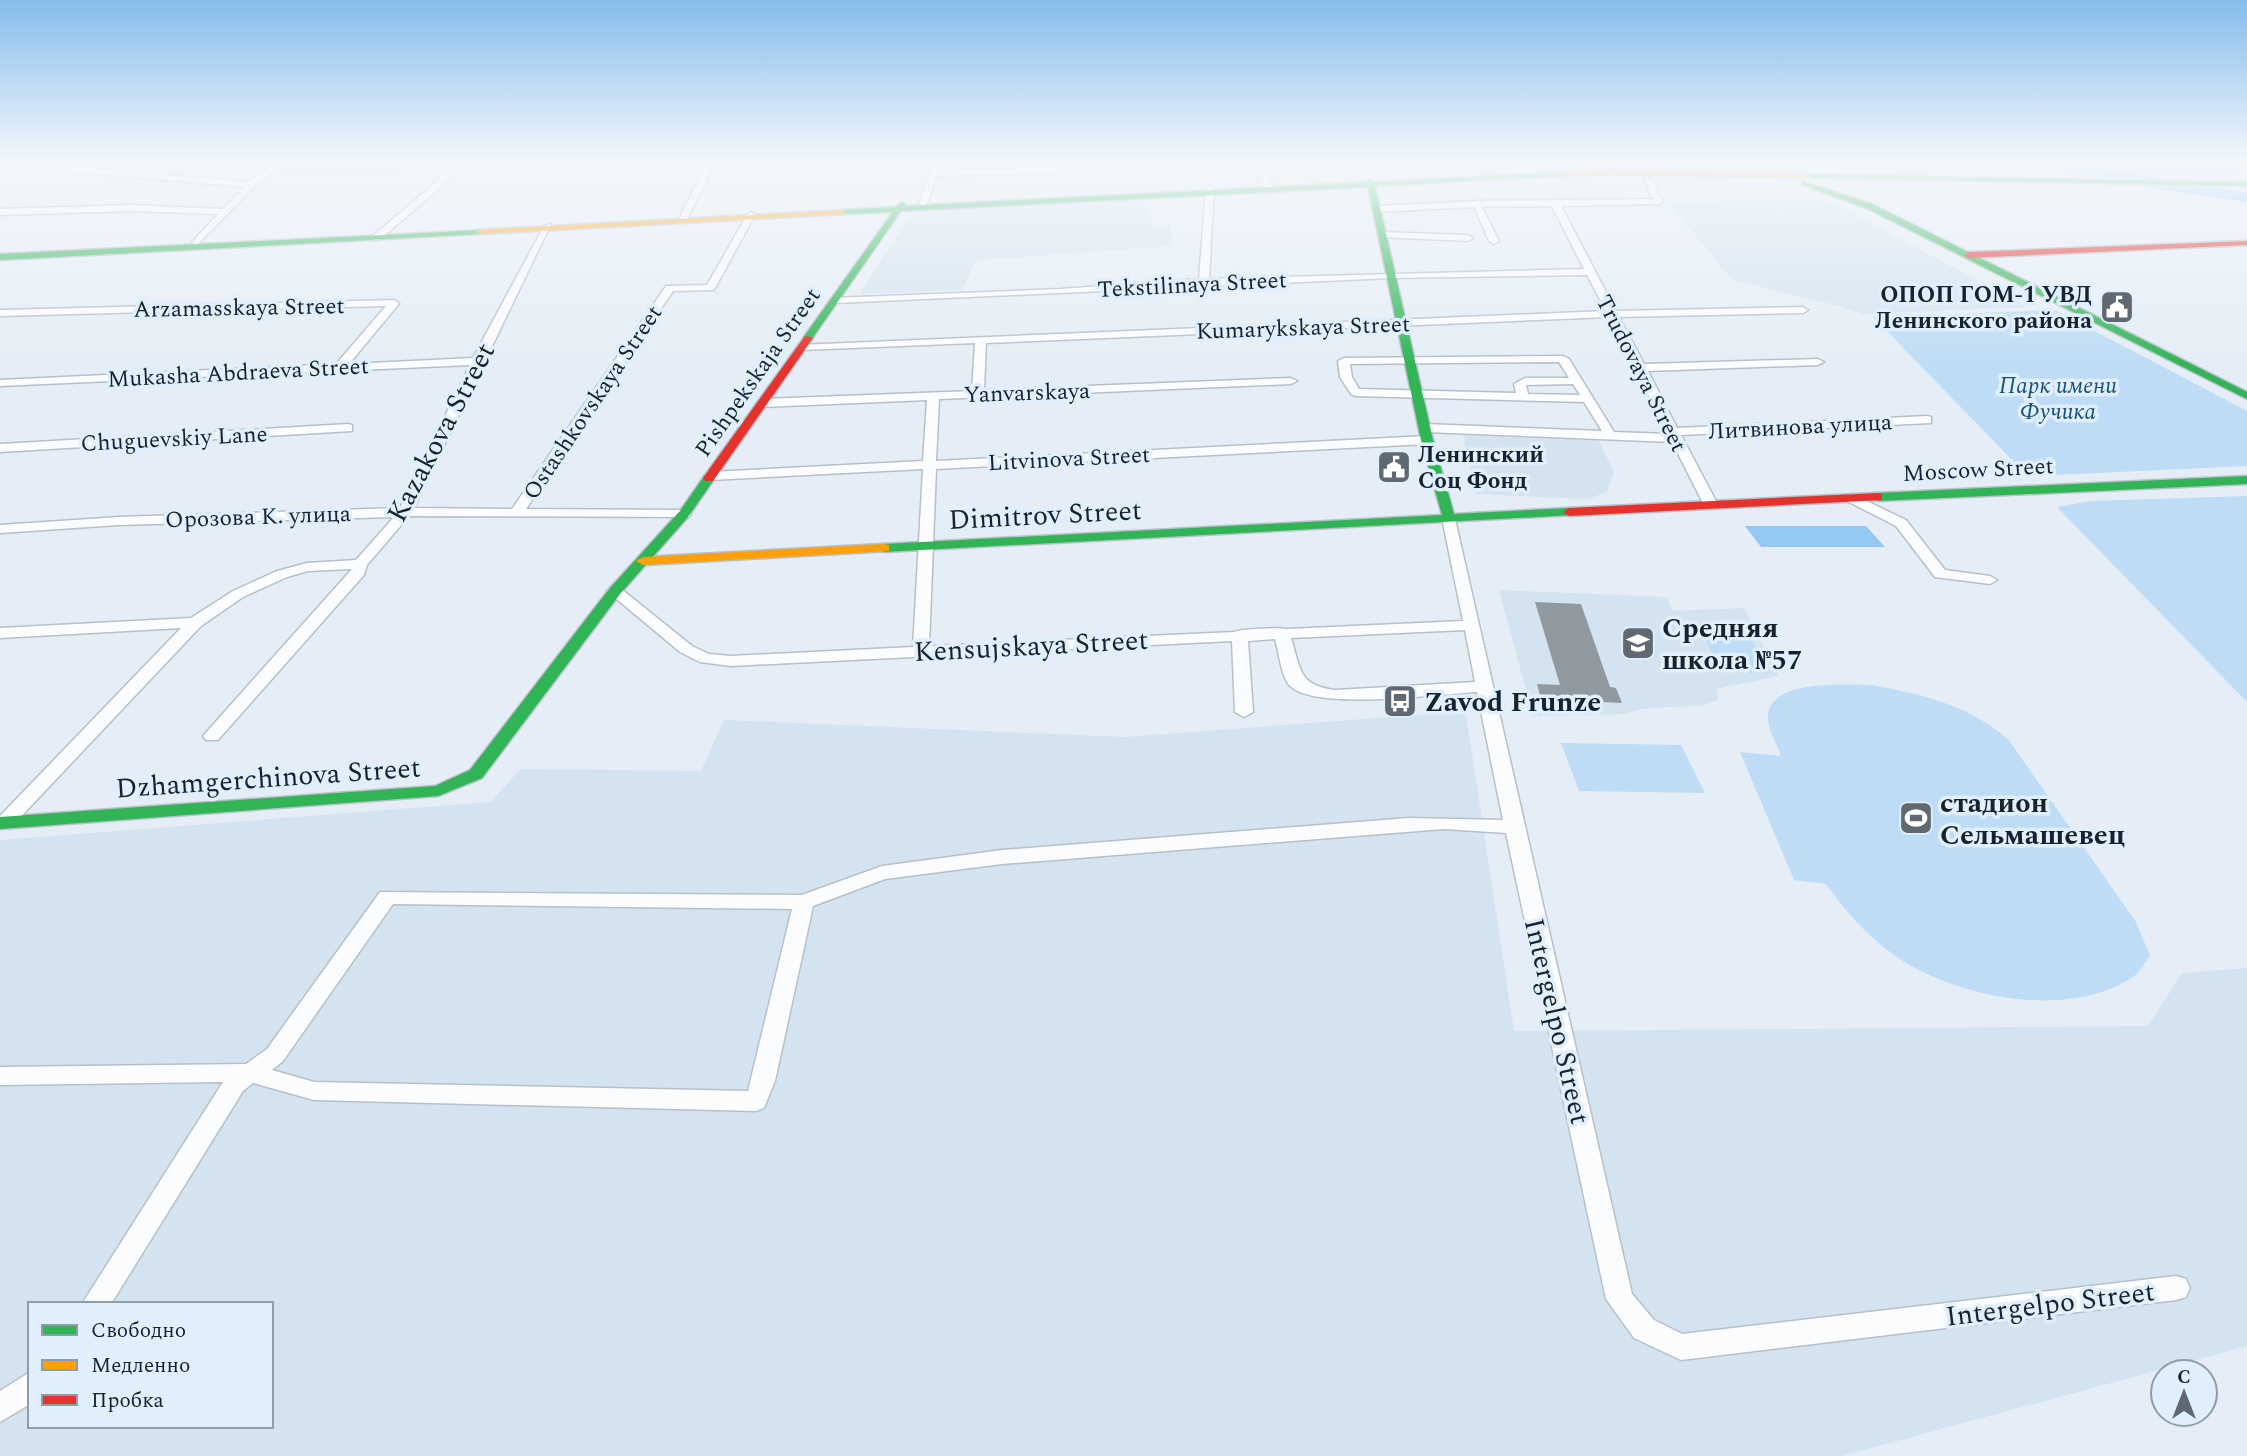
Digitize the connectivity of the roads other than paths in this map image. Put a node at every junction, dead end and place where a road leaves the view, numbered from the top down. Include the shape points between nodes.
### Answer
1 (208, 230) edge
2 (387, 230) edge
3 (471, 230) edge
4 (475, 230) edge
5 (546, 230) edge
6 (743, 230) edge
7 (884, 230) edge
8 (1207, 230) edge
9 (1381, 230) edge
10 (1488, 230) edge
11 (1566, 230) edge
12 (1916, 230) edge
13 (381, 235) junction
14 (1382, 235) junction
15 (1468, 238) dead end
16 (1493, 241) dead end
17 (197, 242) junction
18 (2247, 243) edge
19 (0, 255) edge
20 (1968, 255) junction
21 (1590, 272) junction
22 (1391, 275) junction
23 (1204, 282) junction
24 (836, 300) junction
25 (1803, 310) dead end
26 (0, 313) edge
27 (1612, 314) junction
28 (1402, 323) junction
29 (981, 340) junction
30 (803, 347) junction
31 (477, 361) junction
32 (1410, 361) junction
33 (1818, 362) dead end
34 (340, 367) junction
35 (1640, 368) junction
36 (1291, 381) dead end
37 (1577, 381) junction
38 (1, 384) edge
39 (978, 393) junction
40 (1418, 395) junction
41 (933, 396) junction
42 (2247, 396) edge
43 (1523, 398) junction
44 (1587, 400) junction
45 (763, 403) junction
46 (1927, 420) dead end
47 (348, 428) dead end
48 (1608, 431) dead end
49 (1426, 434) junction
50 (1675, 435) junction
51 (0, 448) edge
52 (930, 465) junction
53 (711, 476) junction
54 (2247, 480) edge
55 (1852, 498) junction
56 (1711, 505) junction
57 (405, 512) junction
58 (516, 513) junction
59 (684, 514) junction
60 (1448, 518) junction
61 (0, 529) edge
62 (926, 546) junction
63 (643, 561) junction
64 (360, 564) junction
65 (1990, 580) dead end
66 (615, 591) junction
67 (195, 623) junction
68 (1470, 625) junction
69 (1282, 632) junction
70 (0, 633) edge
71 (1240, 634) junction
72 (921, 651) junction
73 (1485, 687) junction
74 (1244, 712) dead end
75 (212, 736) dead end
76 (3, 822) edge
77 (1514, 827) junction
78 (804, 902) junction
79 (250, 1073) junction
80 (0, 1076) edge
81 (2176, 1288) dead end
82 (97, 1302) edge
83 (28, 1387) edge
84 (0, 1408) edge

1 - 17 street
2 - 13 street
3 - 13 main road
4 - 13 main road
5 - 31 street, Kazakova Street
6 - 58 street, Ostashkovskaya Street via 710,288 670,288
7 - 24 main road, Pishpekskaja Street
8 - 23 street
9 - 14 main road, Intergelpo Street
10 - 16 street
11 - 21 street, Trudovaya Street
12 - 20 main road
13 - 17 main road
13 - 19 main road
14 - 15 street
14 - 22 main road, Intergelpo Street
17 - 19 main road
18 - 20 main road
20 - 42 main road
21 - 22 street, Tekstilinaya Street
21 - 27 street, Trudovaya Street
22 - 23 street, Tekstilinaya Street
22 - 28 main road, Intergelpo Street
23 - 24 street, Tekstilinaya Street
24 - 30 main road, Pishpekskaja Street
25 - 27 street, Kumarykskaya Street
26 - 34 street, Arzamasskaya Street via 394,303
27 - 28 street, Kumarykskaya Street
27 - 35 street, Trudovaya Street
28 - 29 street, Kumarykskaya Street
28 - 32 main road, Intergelpo Street
29 - 30 street, Kumarykskaya Street
29 - 39 street
30 - 45 main road, Pishpekskaja Street
31 - 34 street, Mukasha Abdraeva Street
31 - 57 street, Kazakova Street
32 - 37 street via 1557,358 1566,361
32 - 40 main road, Intergelpo Street
32 - 40 street via 1344,360 1346,377 1355,392
33 - 35 street
34 - 38 street, Mukasha Abdraeva Street
35 - 50 street, Trudovaya Street
36 - 39 street, Yanvarskaya
37 - 43 street via 1525,381 1520,384
37 - 44 street
39 - 41 street, Yanvarskaya
40 - 43 street
40 - 49 main road, Intergelpo Street
41 - 45 street, Yanvarskaya
41 - 52 street
43 - 44 street
44 - 48 street
45 - 53 main road, Pishpekskaja Street
46 - 50 street, Литвинова улица
47 - 51 street, Chuguevskiy Lane
49 - 50 street, Литвинова улица
49 - 52 street, Litvinova Street
49 - 60 main road, Intergelpo Street
50 - 56 street, Trudovaya Street
52 - 53 street, Litvinova Street
52 - 62 street
53 - 59 main road, Pishpekskaja Street
54 - 55 main road, Moscow Street
55 - 56 main road, Moscow Street
55 - 65 street via 1901,523 1940,574
56 - 60 main road, Dimitrov Street
57 - 58 street, Орозова К. улица
57 - 61 street, Орозова К. улица
57 - 64 street, Kazakova Street
58 - 59 street, Орозова К. улица
59 - 63 main road, Pishpekskaja Street
60 - 62 main road, Dimitrov Street
60 - 68 street, Intergelpo Street
62 - 63 main road, Dimitrov Street
62 - 72 street
63 - 66 main road, Dzhamgerchinova Street
64 - 67 street via 307,567 282,574 238,594
64 - 75 street, Kazakova Street via 359,572
66 - 72 street, Kensujskaya Street via 686,649 706,659
66 - 76 main road, Dzhamgerchinova Street via 476,774 438,791
67 - 70 street
67 - 76 street
68 - 69 street, Kensujskaya Street
68 - 73 street, Intergelpo Street
69 - 71 street, Kensujskaya Street
69 - 73 street via 1296,682 1311,692 1335,695
71 - 72 street, Kensujskaya Street
71 - 74 street
73 - 77 street, Intergelpo Street
77 - 78 street via 1409,824 1002,857 882,873
77 - 81 street, Intergelpo Street via 1620,1299 1644,1329 1681,1347
78 - 79 street via 387,897 275,1055
78 - 79 street via 756,1101 314,1091
79 - 80 street
79 - 82 street via 235,1084
83 - 84 street

